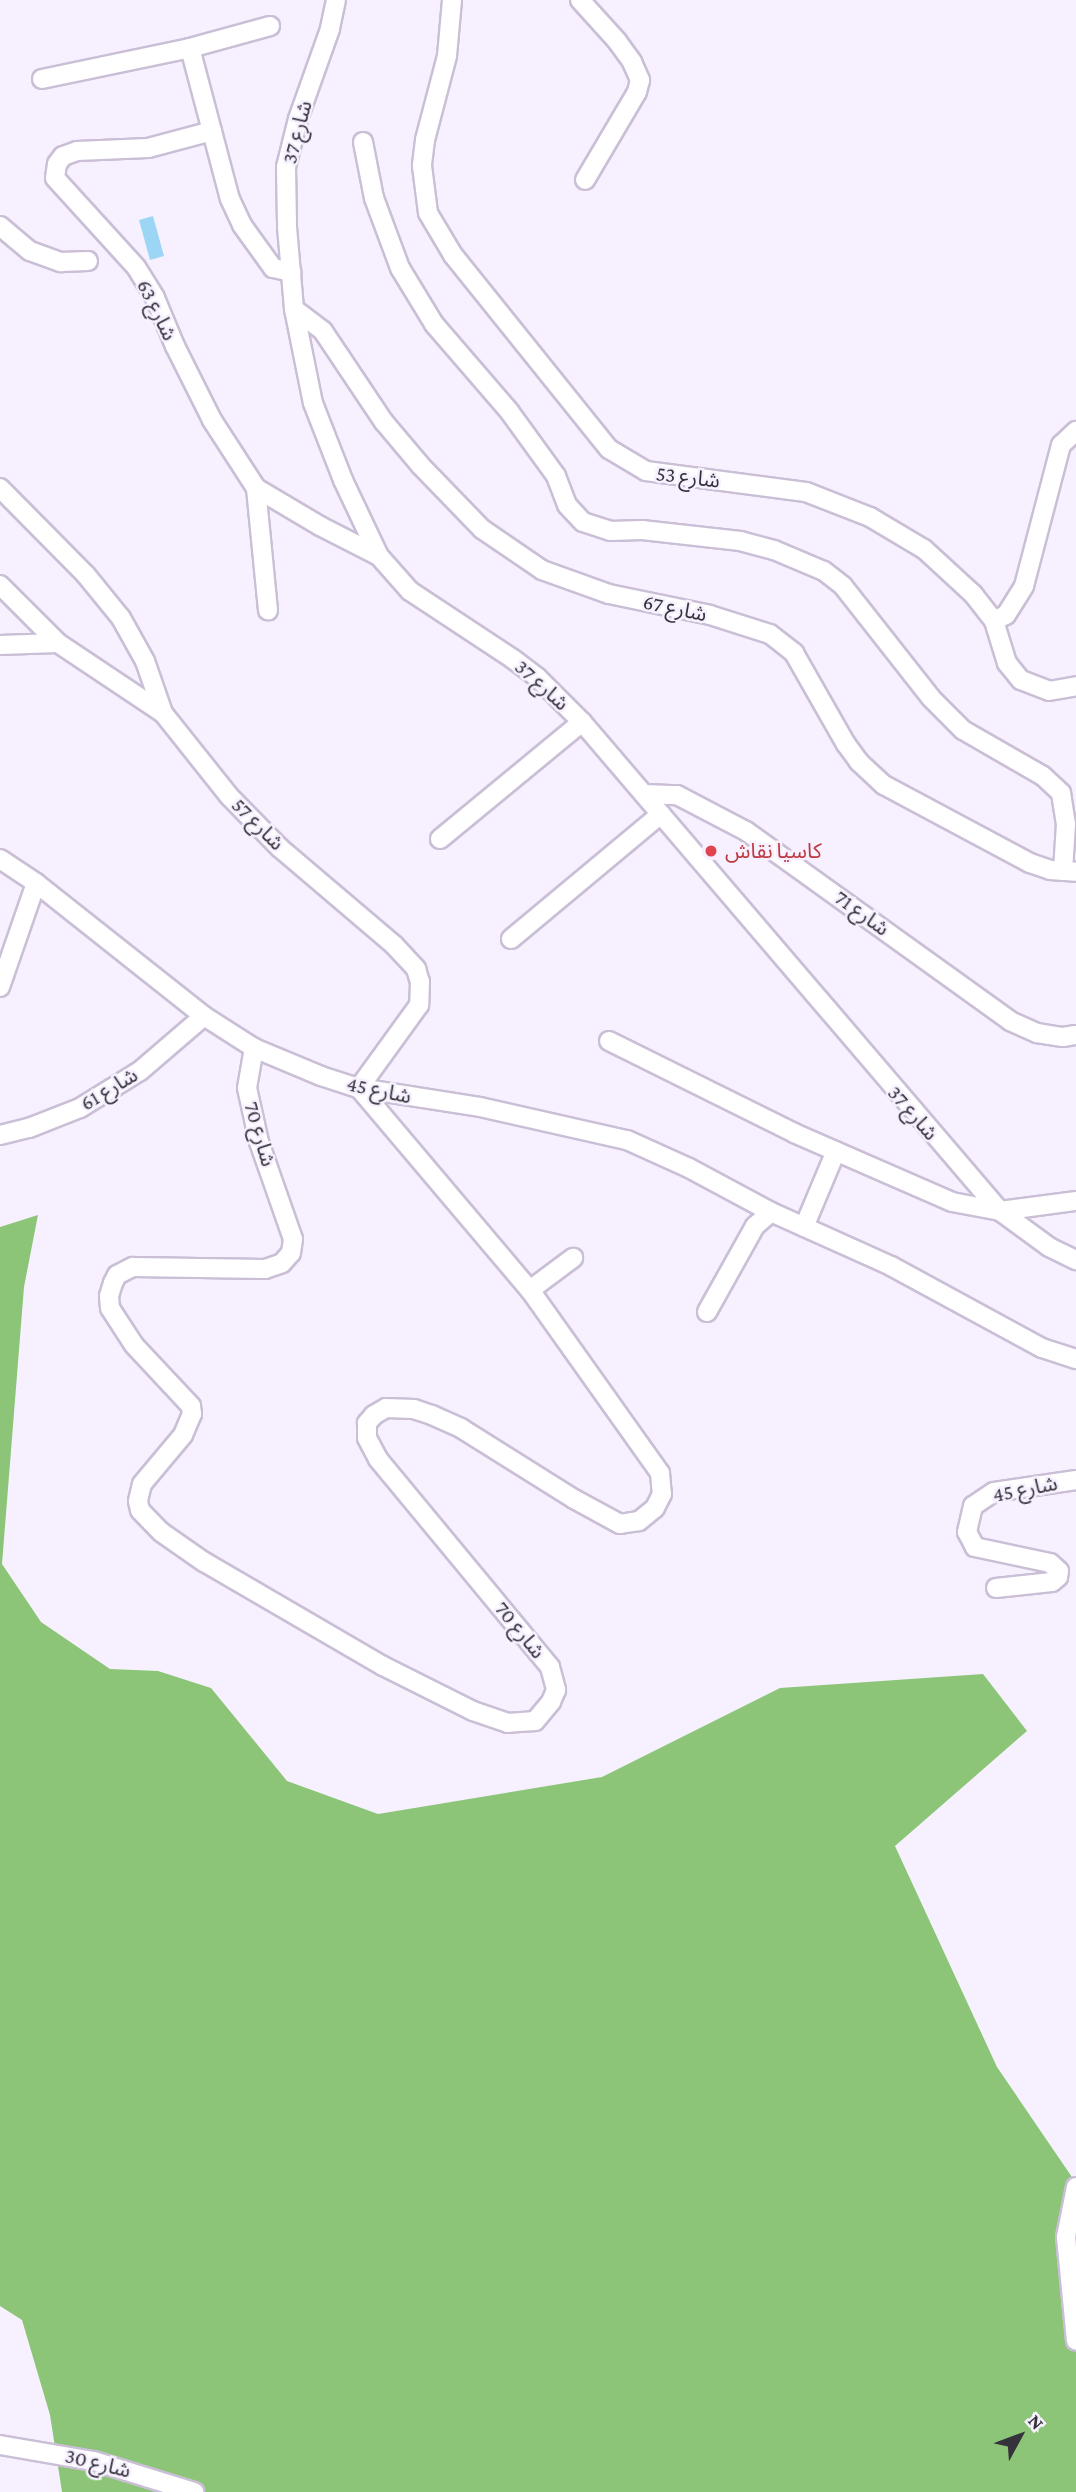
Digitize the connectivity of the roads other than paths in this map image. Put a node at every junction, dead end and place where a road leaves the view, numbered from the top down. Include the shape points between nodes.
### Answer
1 (336, 0) edge
2 (452, 0) edge
3 (580, 0) edge
4 (270, 26) dead end
5 (190, 48) junction
6 (43, 79) dead end
7 (212, 131) junction
8 (363, 142) dead end
9 (585, 180) dead end
10 (0, 226) edge
11 (88, 261) dead end
12 (292, 272) junction
13 (294, 309) junction
14 (1076, 431) edge
15 (0, 488) edge
16 (256, 488) junction
17 (379, 556) junction
18 (0, 585) edge
19 (268, 610) dead end
20 (994, 621) junction
21 (58, 643) junction
22 (0, 645) edge
23 (1076, 686) edge
24 (163, 713) junction
25 (582, 722) junction
26 (644, 794) junction
27 (661, 814) junction
28 (440, 839) dead end
29 (0, 859) edge
30 (1069, 872) edge
31 (36, 883) junction
32 (512, 939) dead end
33 (0, 987) edge
34 (204, 1016) junction
35 (1076, 1035) edge
36 (609, 1041) dead end
37 (254, 1048) junction
38 (359, 1088) junction
39 (0, 1135) edge
40 (836, 1151) junction
41 (1076, 1201) edge
42 (1000, 1211) junction
43 (771, 1212) junction
44 (804, 1227) junction
45 (573, 1258) dead end
46 (1076, 1260) edge
47 (530, 1290) junction
48 (707, 1312) dead end
49 (1076, 1359) edge
50 (1076, 1480) edge
51 (996, 1588) dead end
52 (1076, 2188) edge
53 (1076, 2341) edge
54 (0, 2445) edge
55 (194, 2492) edge

1 - 12 street, شارع 37 via 286,167
2 - 20 street, شارع 53 via 447,56 422,166 428,213 453,255 609,449 646,471 806,492 870,517 924,549 973,594
3 - 9 street via 617,41 639,80 637,92
4 - 5 street
5 - 6 street
5 - 7 street
7 - 12 street via 230,199 242,225 273,268
7 - 16 street, شارع 63 via 148,148 77,151 63,156 55,178 136,267 212,420
8 - 30 street via 374,198 400,268 434,324 509,411 556,476 567,505 583,522 610,531 740,541 824,570 843,586 931,698 963,730 1043,776 1062,793
10 - 11 street via 30,251 61,262
12 - 13 street, شارع 37
13 - 17 street, شارع 37 via 313,403 342,480
13 - 30 street, شارع 67 via 323,331 384,422 482,529 542,570 586,586 770,634 794,653 831,721 870,774 983,840 1030,863
14 - 20 street via 1061,445 1024,586 1006,615
15 - 24 street via 86,575 121,618 145,661
16 - 17 street, شارع 63
16 - 19 street
17 - 25 street, شارع 37 via 410,591 513,659
18 - 21 street, شارع 57
20 - 23 street, شارع 53 via 1007,663 1021,680 1049,691
21 - 22 street
21 - 24 street, شارع 57
24 - 38 street, شارع 57 via 238,805 280,848 416,969 419,1004
25 - 26 street, شارع 37
25 - 28 street
26 - 27 street, شارع 37
26 - 35 street, شارع 71 via 677,795 746,831 1010,1021 1037,1033
27 - 32 street
27 - 42 street, شارع 37
29 - 31 street, شارع 45
31 - 33 street
31 - 34 street, شارع 45
34 - 37 street, شارع 45
34 - 39 street, شارع 61 via 140,1071 80,1108
36 - 40 street
37 - 38 street, شارع 45
37 - 47 street, شارع 70 via 247,1088 259,1142 291,1232 291,1253 282,1263 265,1269 133,1267 117,1275 110,1308 134,1345 191,1406 192,1414 183,1435 142,1484 140,1510 161,1532 204,1562 383,1666 473,1711 508,1723 535,1721 551,1702 556,1690 550,1667 378,1459 365,1433 380,1410 414,1409 461,1428 613,1521 628,1524 650,1514 663,1494 660,1474
38 - 43 street, شارع 45 via 480,1107 627,1140
38 - 47 street, شارع 70
40 - 42 street via 952,1202
40 - 44 street
41 - 42 street
42 - 46 street, شارع 37 via 1049,1247
43 - 44 street, شارع 45
43 - 48 street via 754,1226
44 - 49 street, شارع 45 via 891,1266 1042,1348
45 - 47 street
50 - 51 street, شارع 45 via 994,1492 973,1506 967,1531 975,1547 1050,1563 1059,1571 1052,1582
52 - 53 street via 1066,2237
54 - 55 street, شارع 30 via 94,2461

